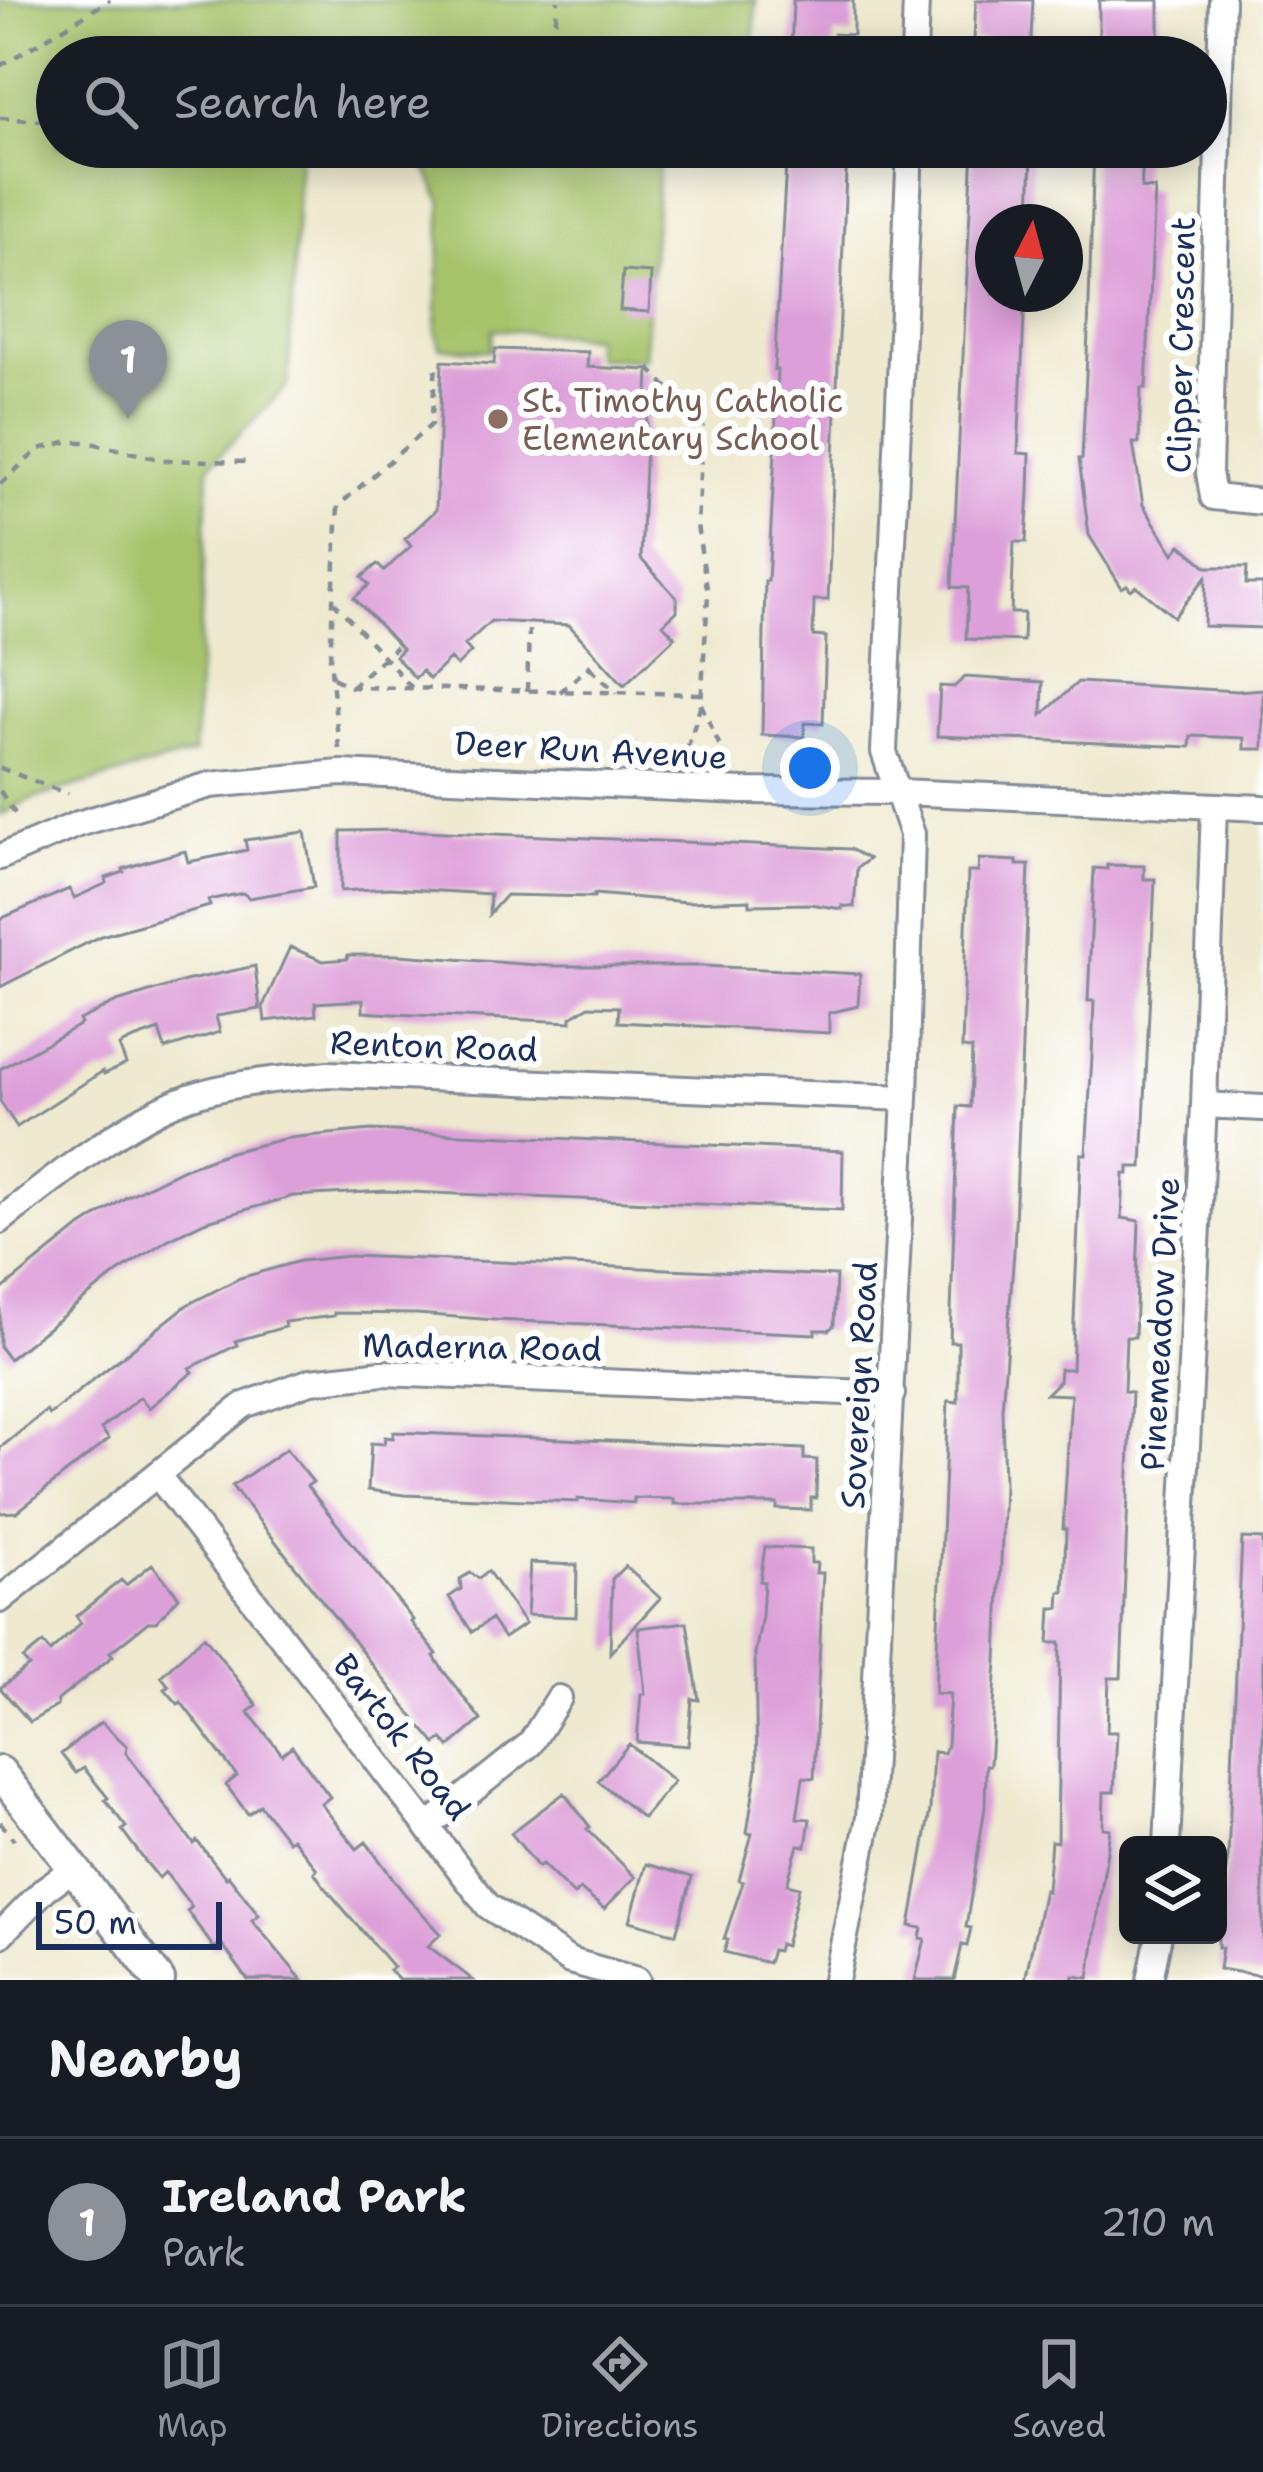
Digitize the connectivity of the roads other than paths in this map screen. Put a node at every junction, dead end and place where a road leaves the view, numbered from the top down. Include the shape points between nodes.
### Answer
1 (916, 0) edge
2 (1222, 0) edge
3 (915, 36) edge
4 (1221, 36) edge
5 (909, 168) edge
6 (1217, 168) edge
7 (1263, 502) edge
8 (900, 792) junction
9 (1214, 806) junction
10 (1263, 808) edge
11 (0, 857) edge
12 (905, 1098) junction
13 (1204, 1105) junction
14 (1263, 1108) edge
15 (0, 1221) edge
16 (892, 1394) junction
17 (159, 1477) junction
18 (0, 1600) edge
19 (559, 1698) dead end
20 (0, 1772) edge
21 (429, 1825) junction
22 (1167, 1836) edge
23 (73, 1869) junction
24 (0, 1934) edge
25 (1157, 1944) edge
26 (160, 1980) edge
27 (637, 1980) edge
28 (836, 1980) edge
29 (1150, 1980) edge

1 - 3 street
2 - 4 street, Clipper Crescent
5 - 8 street, Sovereign Road via 884,752
6 - 7 street, Clipper Crescent via 1209,472 1213,497
8 - 9 street, Deer Run Avenue
8 - 11 street, Deer Run Avenue via 341,772 210,785
8 - 12 street, Sovereign Road via 912,834
9 - 10 street, Deer Run Avenue
9 - 13 street, Pinemeadow Drive
12 - 15 street, Renton Road via 328,1074 251,1083 187,1097 58,1175
12 - 16 street, Sovereign Road
13 - 14 street
13 - 22 street, Pinemeadow Drive
16 - 17 street, Maderna Road via 383,1373 311,1382 244,1405
16 - 28 street, Sovereign Road via 869,1818
17 - 18 street, Maderna Road
17 - 21 street, Bartok Road
19 - 21 street via 530,1744
20 - 23 street
21 - 27 street, Bartok Road via 488,1906 571,1961
23 - 24 street
23 - 26 street
25 - 29 street

